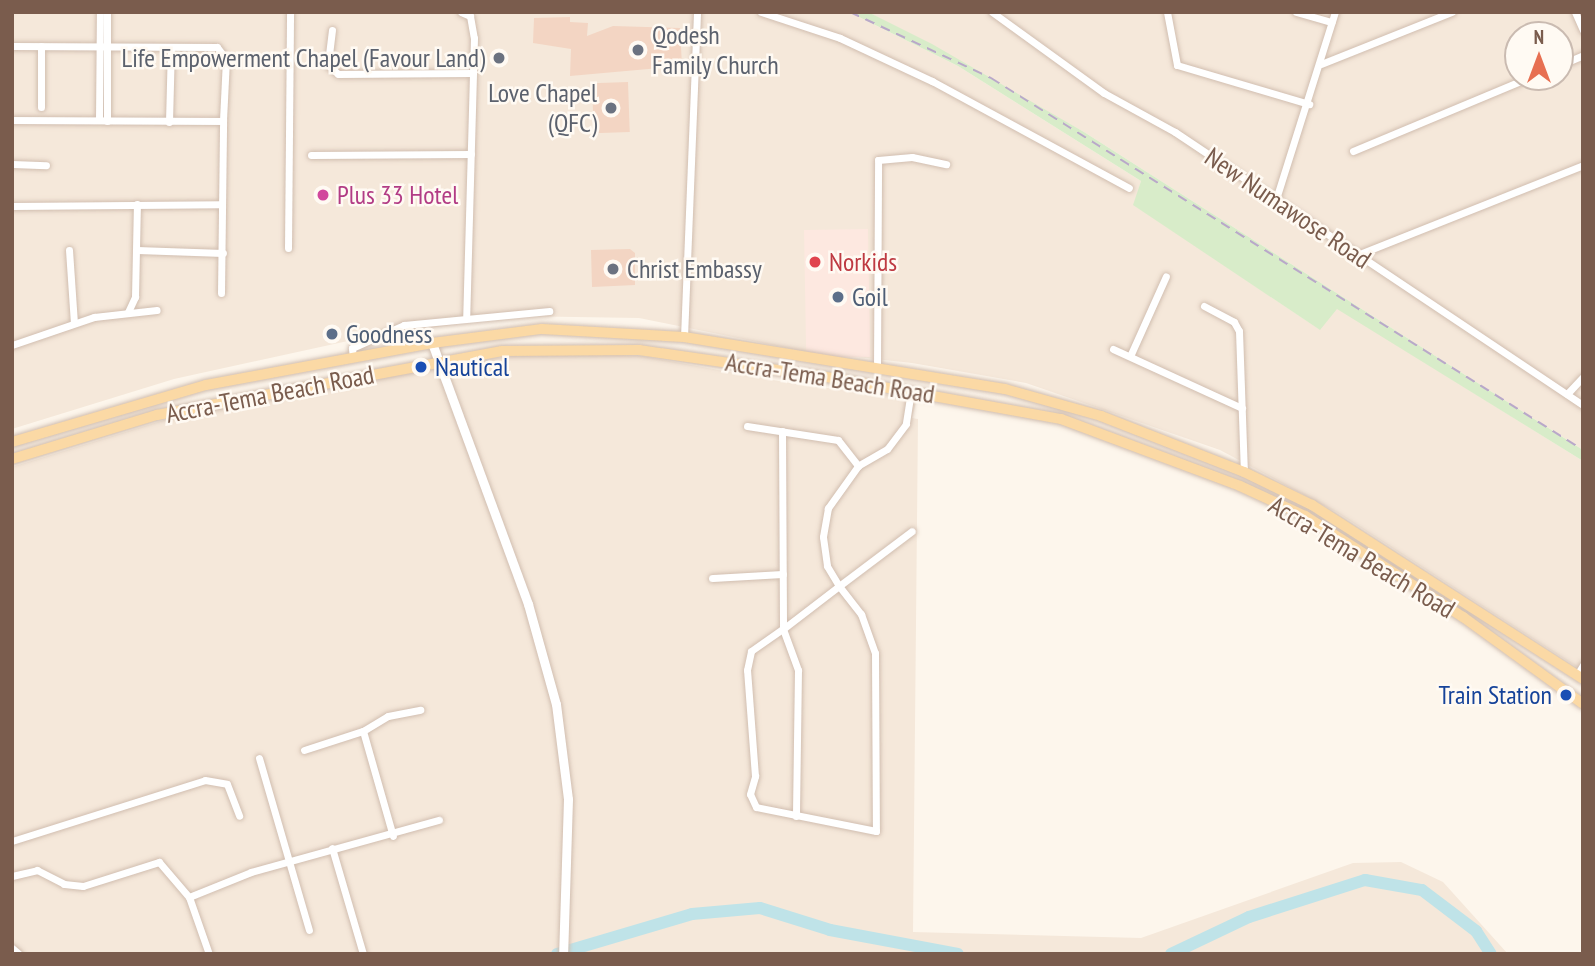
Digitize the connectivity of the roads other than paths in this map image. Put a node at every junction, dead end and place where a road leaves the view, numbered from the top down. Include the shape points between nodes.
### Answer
1 (100, 12) edge
2 (107, 12) edge
3 (290, 12) edge
4 (461, 12) edge
5 (697, 12) edge
6 (761, 12) edge
7 (992, 12) edge
8 (1167, 12) edge
9 (1296, 12) edge
10 (1335, 12) edge
11 (1452, 12) edge
12 (1575, 12) edge
13 (1332, 23) junction
14 (332, 30) dead end
15 (1583, 30) edge
16 (12, 46) edge
17 (41, 46) junction
18 (104, 46) junction
19 (171, 47) junction
20 (1321, 64) junction
21 (472, 73) junction
22 (1504, 88) edge
23 (1309, 104) junction
24 (41, 107) dead end
25 (12, 120) edge
26 (103, 120) junction
27 (223, 121) junction
28 (169, 122) junction
29 (1353, 150) dead end
30 (471, 154) junction
31 (311, 155) dead end
32 (12, 164) edge
33 (946, 164) dead end
34 (46, 165) dead end
35 (1583, 165) edge
36 (1129, 188) dead end
37 (1276, 199) junction
38 (137, 204) junction
39 (222, 204) junction
40 (12, 206) edge
41 (288, 248) dead end
42 (69, 250) dead end
43 (137, 250) junction
44 (223, 253) junction
45 (1357, 255) junction
46 (1166, 276) dead end
47 (221, 293) dead end
48 (1204, 306) dead end
49 (157, 310) dead end
50 (548, 311) dead end
51 (128, 312) junction
52 (466, 316) junction
53 (74, 323) junction
54 (684, 337) junction
55 (432, 343) junction
56 (12, 345) edge
57 (1113, 349) dead end
58 (680, 354) junction
59 (1131, 354) junction
60 (353, 358) junction
61 (439, 361) junction
62 (877, 369) junction
63 (1583, 377) edge
64 (911, 390) junction
65 (1567, 394) junction
66 (1583, 405) edge
67 (1242, 408) junction
68 (747, 426) dead end
69 (782, 431) junction
70 (12, 442) edge
71 (12, 459) edge
72 (858, 467) junction
73 (1244, 472) junction
74 (912, 531) dead end
75 (783, 574) junction
76 (712, 578) dead end
77 (839, 586) junction
78 (783, 629) junction
79 (1581, 673) edge
80 (1567, 691) junction
81 (1583, 704) edge
82 (420, 710) dead end
83 (363, 731) junction
84 (304, 750) dead end
85 (259, 758) dead end
86 (239, 816) dead end
87 (796, 816) junction
88 (439, 820) dead end
89 (393, 836) junction
90 (12, 841) edge
91 (332, 848) junction
92 (288, 861) junction
93 (12, 876) edge
94 (189, 897) junction
95 (309, 930) dead end
96 (12, 948) edge
97 (563, 949) edge
98 (19, 954) edge
99 (209, 954) edge
100 (363, 954) edge

1 - 18 street
2 - 18 street
3 - 41 street
4 - 21 street via 470,16 474,38
5 - 54 street
6 - 36 street via 840,38
7 - 37 street, New Numawose Road via 1092,85
8 - 23 street via 1177,65
9 - 13 street
10 - 13 street
11 - 20 street
12 - 15 street
13 - 20 street
14 - 21 street via 328,65 338,74
16 - 17 street
17 - 18 street
17 - 24 street
18 - 19 street
18 - 26 street
19 - 27 street via 223,48
19 - 28 street
20 - 23 street
21 - 30 street
22 - 29 street
23 - 37 street
25 - 26 street
26 - 28 street
27 - 28 street
27 - 39 street
30 - 31 street
30 - 52 street
32 - 34 street
33 - 62 street via 887,156 874,170
35 - 45 street
37 - 45 street, New Numawose Road
38 - 39 street
38 - 40 street
38 - 43 street
39 - 44 street
42 - 53 street
43 - 44 street
43 - 51 street via 135,297
44 - 47 street
45 - 65 street, New Numawose Road
46 - 59 street
48 - 67 street via 1237,325
49 - 51 street
50 - 52 street
51 - 53 street
52 - 60 street via 404,325 352,348
53 - 56 street
54 - 55 main road, Accra-Tema Beach Road via 542,329
54 - 58 main road
54 - 62 main road, Accra-Tema Beach Road
55 - 60 main road, Accra-Tema Beach Road
55 - 61 street
57 - 59 street
58 - 61 main road, Accra-Tema Beach Road via 540,348
58 - 64 main road, Accra-Tema Beach Road
59 - 67 street
60 - 70 main road, Accra-Tema Beach Road via 206,386
61 - 71 main road, Accra-Tema Beach Road via 157,415
61 - 97 street via 528,604 556,704 568,799
62 - 73 main road, Accra-Tema Beach Road via 1067,405
63 - 65 street
64 - 72 street via 906,424 898,437
64 - 80 main road, Accra-Tema Beach Road via 1096,430 1251,491 1305,516
65 - 66 street, New Numawose Road
67 - 73 street
68 - 69 street
69 - 72 street via 838,440
69 - 75 street
72 - 77 street via 828,508 824,523 824,554
73 - 79 main road, Accra-Tema Beach Road via 1311,505
74 - 77 street
75 - 76 street
75 - 78 street
77 - 78 street
77 - 87 street via 861,614 874,653 877,828 871,832
78 - 87 street via 797,657
78 - 87 street via 751,651 747,670 755,776 750,794 756,807
79 - 80 main road
80 - 81 main road, Accra-Tema Beach Road
82 - 83 street via 388,716
83 - 84 street
83 - 89 street
85 - 92 street
86 - 90 street via 227,784 205,780
88 - 89 street
89 - 91 street
91 - 92 street
91 - 100 street
92 - 94 street
92 - 95 street
93 - 94 street via 37,870 64,884 83,886 159,862
94 - 99 street
96 - 98 street

